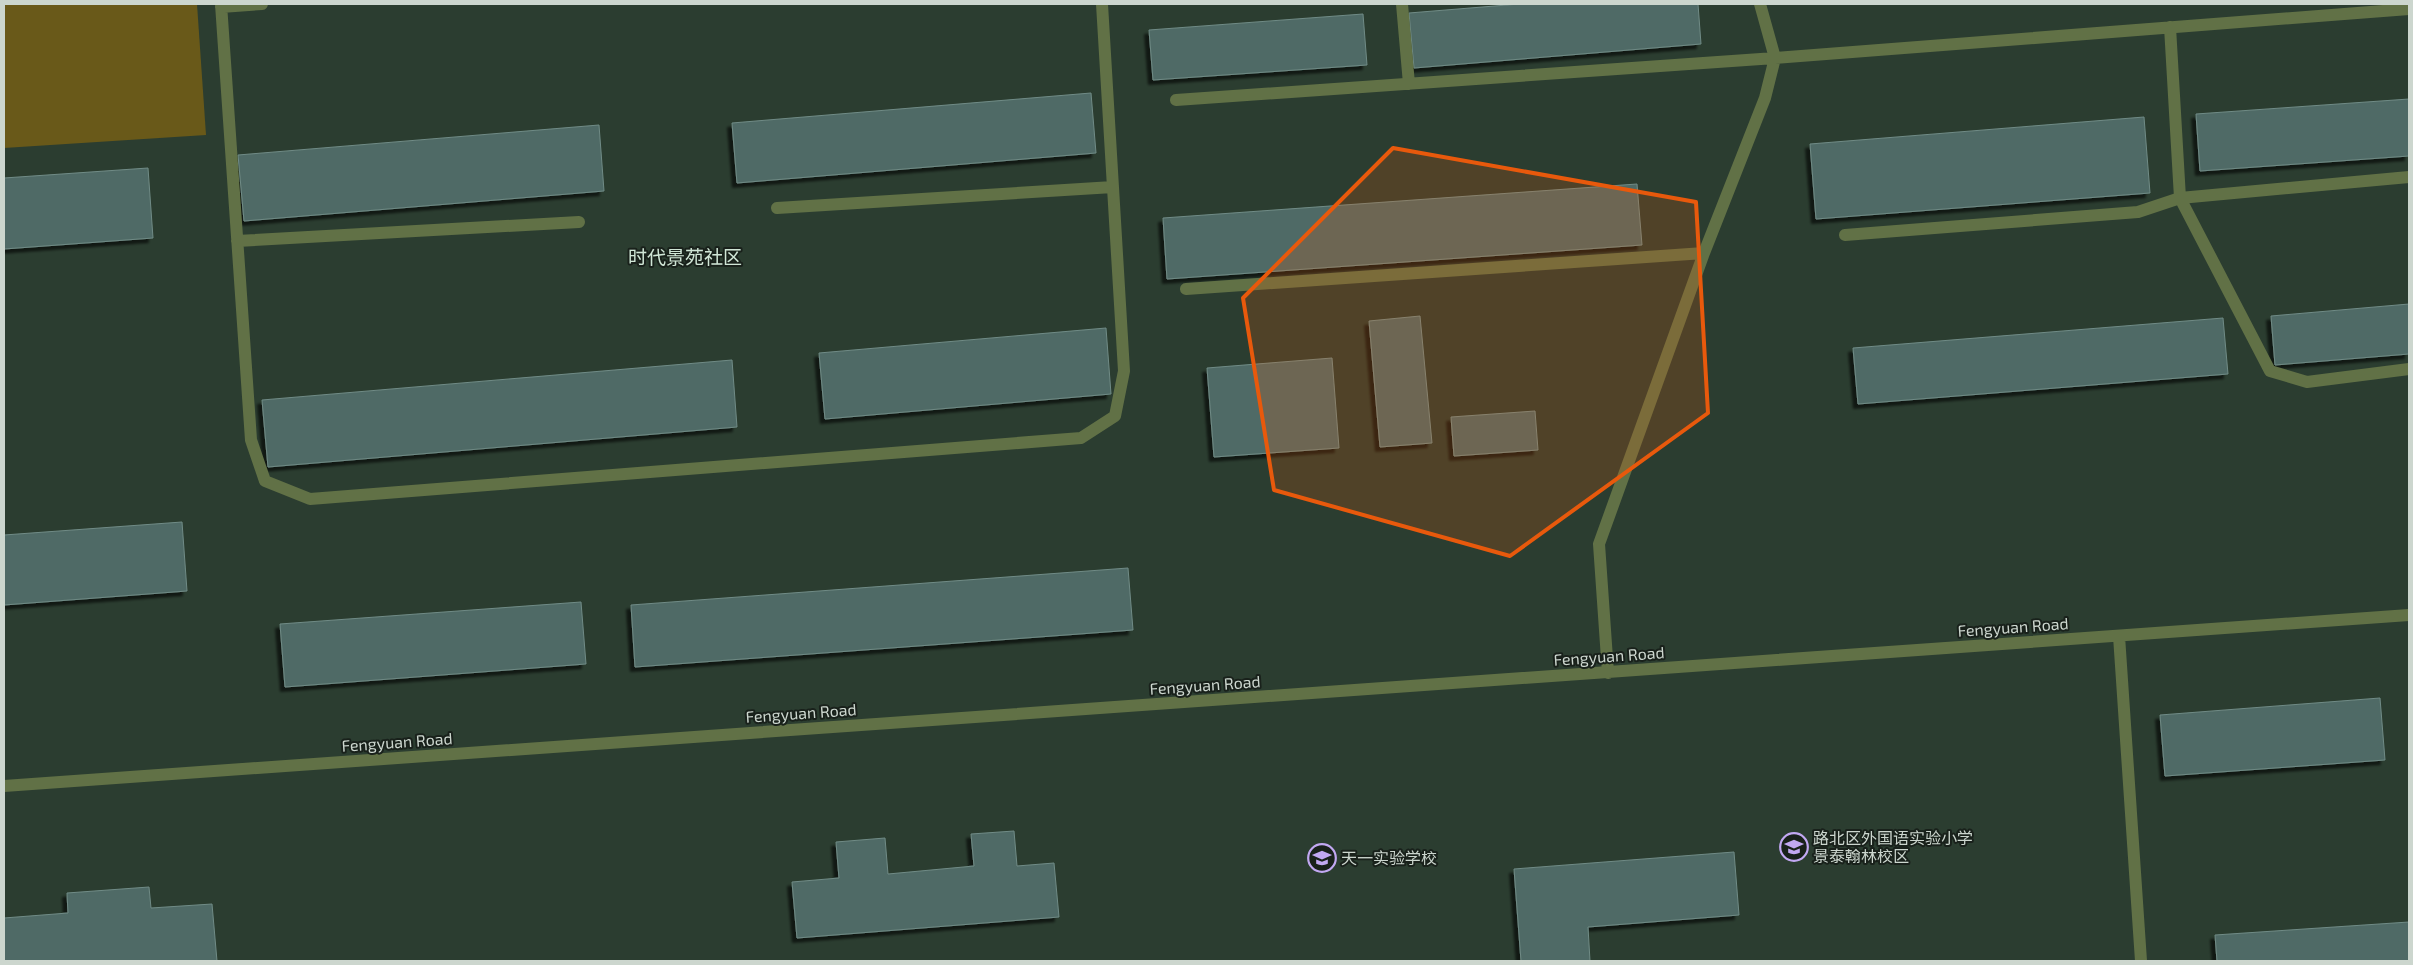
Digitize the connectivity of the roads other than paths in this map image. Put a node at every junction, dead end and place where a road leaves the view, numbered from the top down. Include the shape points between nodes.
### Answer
1 (262, 4) edge
2 (1102, 4) edge
3 (1402, 4) edge
4 (1760, 4) edge
5 (221, 5) edge
6 (2409, 9) edge
7 (2312, 10) edge
8 (2170, 27) junction
9 (1775, 58) junction
10 (1409, 84) junction
11 (1176, 100) dead end
12 (2409, 178) edge
13 (1113, 186) junction
14 (2180, 198) junction
15 (777, 208) dead end
16 (579, 222) dead end
17 (1845, 235) dead end
18 (238, 241) junction
19 (1704, 252) junction
20 (1186, 289) dead end
21 (2409, 369) edge
22 (2409, 615) edge
23 (2119, 636) junction
24 (1608, 673) junction
25 (4, 786) edge
26 (2141, 961) edge

1 - 5 street
2 - 13 street
3 - 10 street
4 - 9 street
5 - 18 street
6 - 7 street
7 - 8 street
8 - 9 street
8 - 14 street
9 - 10 street
9 - 19 street via 1765,98
10 - 11 street
12 - 14 street
13 - 15 street
13 - 18 street via 1124,370 1115,416 1081,438 310,499 265,481 251,440
14 - 17 street via 2138,212
14 - 21 street via 2270,371 2307,382
16 - 18 street
19 - 20 street
19 - 24 street via 1599,544
22 - 23 street, Fengyuan Road
23 - 24 street, Fengyuan Road
23 - 26 street
24 - 25 street, Fengyuan Road

